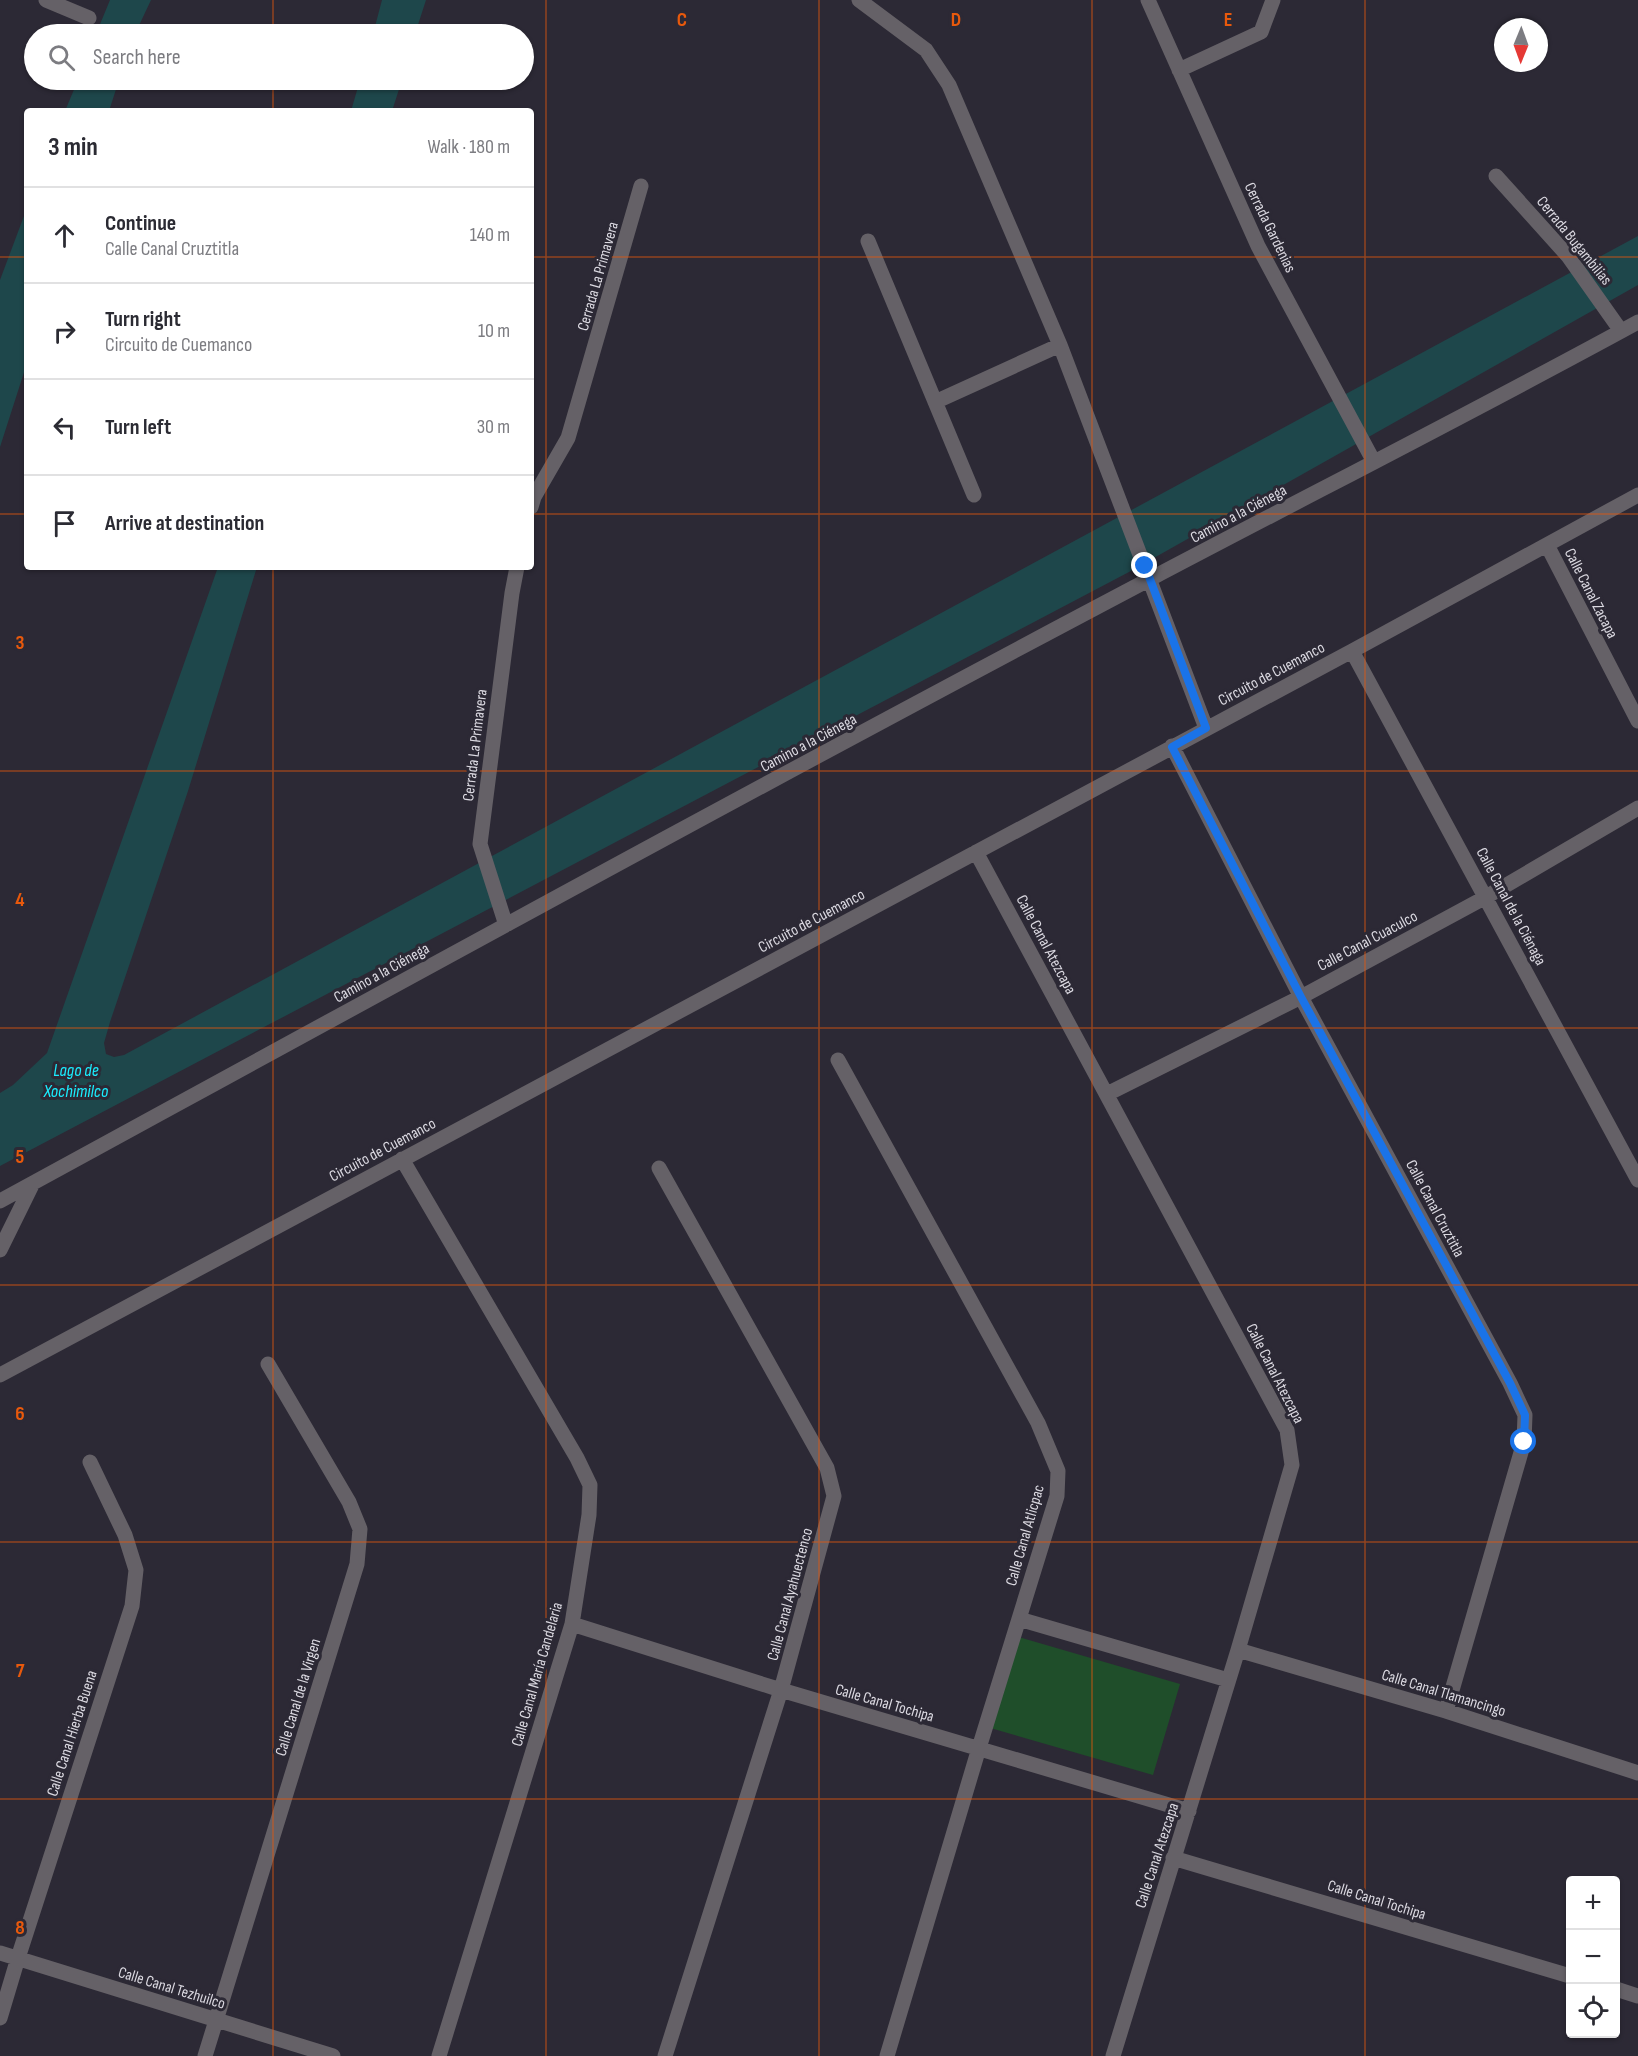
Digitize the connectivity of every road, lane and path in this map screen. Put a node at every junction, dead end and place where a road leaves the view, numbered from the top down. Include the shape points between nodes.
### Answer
1 (46, 0) edge
2 (859, 0) edge
3 (1148, 0) edge
4 (1273, 0) edge
5 (88, 18) dead end
6 (1179, 70) junction
7 (1497, 176) dead end
8 (641, 186) dead end
9 (868, 241) dead end
10 (1638, 321) edge
11 (1621, 331) junction
12 (1060, 345) junction
13 (935, 402) junction
14 (1373, 460) junction
15 (974, 495) dead end
16 (1638, 495) edge
17 (534, 497) edge
18 (1547, 545) junction
19 (516, 570) edge
20 (1148, 573) junction
21 (1352, 651) junction
22 (1638, 721) edge
23 (1206, 728) junction
24 (1172, 747) junction
25 (1638, 808) edge
26 (976, 852) junction
27 (1486, 897) junction
28 (506, 921) junction
29 (1301, 997) junction
30 (838, 1059) dead end
31 (1107, 1094) junction
32 (402, 1159) junction
33 (659, 1168) dead end
34 (1638, 1180) edge
35 (33, 1183) junction
36 (0, 1201) edge
37 (0, 1250) edge
38 (268, 1364) dead end
39 (0, 1375) edge
40 (90, 1462) dead end
41 (1019, 1618) junction
42 (572, 1624) junction
43 (1238, 1650) junction
44 (1228, 1680) junction
45 (781, 1690) junction
46 (1446, 1711) junction
47 (979, 1748) junction
48 (1636, 1767) edge
49 (1189, 1811) junction
50 (1173, 1858) junction
51 (0, 1953) edge
52 (18, 1958) junction
53 (1566, 1975) edge
54 (1620, 1990) edge
55 (1638, 1996) edge
56 (0, 2018) edge
57 (215, 2019) junction
58 (205, 2056) edge
59 (333, 2056) edge
60 (439, 2056) edge
61 (665, 2056) edge
62 (887, 2056) edge
63 (1113, 2056) edge

1 - 5 street
2 - 12 street via 926,50 949,85
3 - 6 street, Cerrada Gardenias
4 - 6 street via 1261,32
6 - 14 street, Cerrada Gardenias via 1258,246
7 - 11 street, Cerrada Bugambilias via 1568,256
8 - 17 street, Cerrada La Primavera via 568,438
9 - 13 street
10 - 11 street, Camino a la Ciénega
11 - 14 street, Camino a la Ciénega
12 - 13 street
12 - 20 street
13 - 15 street
14 - 20 street, Camino a la Ciénega
16 - 18 street, Circuito de Cuemanco
18 - 21 street, Circuito de Cuemanco
18 - 22 street, Calle Canal Zacapa
19 - 28 street, Cerrada La Primavera via 480,844
20 - 23 street
20 - 28 street, Camino a la Ciénega
21 - 23 street, Circuito de Cuemanco
21 - 27 street, Calle Canal de la Ciénaga
23 - 24 street, Circuito de Cuemanco
24 - 26 street, Circuito de Cuemanco
24 - 29 street, Calle Canal Cruztitla
25 - 27 street, Calle Canal Cuaculco
26 - 31 street, Calle Canal Atezcapa
26 - 32 street, Circuito de Cuemanco
27 - 29 street, Calle Canal Cuaculco
27 - 34 street, Calle Canal de la Ciénaga
28 - 35 street, Camino a la Ciénega
29 - 31 street, Calle Canal Cuaculco
29 - 46 street, Calle Canal Cruztitla via 1525,1415 1524,1442
30 - 41 street, Calle Canal Atlicpac via 1038,1423 1058,1471 1057,1496
31 - 43 street, Calle Canal Atezcapa via 1287,1430 1292,1465
32 - 39 street, Circuito de Cuemanco
32 - 42 street, Calle Canal María Candelaria via 590,1485
33 - 45 street, Calle Canal Ayahuectenco via 827,1468 834,1496
35 - 36 street, Camino a la Ciénega
35 - 37 street
38 - 57 street, Calle Canal de la Virgen via 349,1502 360,1530 357,1564
40 - 52 street, Calle Canal Hierba Buena via 125,1535 136,1570 132,1605
41 - 44 street
41 - 47 street, Calle Canal Atlicpac
42 - 45 street, Calle Canal Tochipa
42 - 60 street, Calle Canal María Candelaria
43 - 44 street, Calle Canal Atezcapa
43 - 46 street, Calle Canal Tlamancingo
44 - 49 street, Calle Canal Atezcapa
45 - 47 street, Calle Canal Tochipa
45 - 61 street, Calle Canal Ayahuectenco
46 - 48 street, Calle Canal Tlamancingo
47 - 49 street, Calle Canal Tochipa
47 - 62 street, Calle Canal Atlicpac
49 - 50 street, Calle Canal Atezcapa
50 - 53 street, Calle Canal Tochipa
50 - 63 street, Calle Canal Atezcapa
51 - 52 street, Calle Canal Tezhuilco
52 - 56 street, Calle Canal Hierba Buena
52 - 57 street, Calle Canal Tezhuilco
54 - 55 street
57 - 58 street, Calle Canal de la Virgen
57 - 59 street, Calle Canal Tezhuilco

